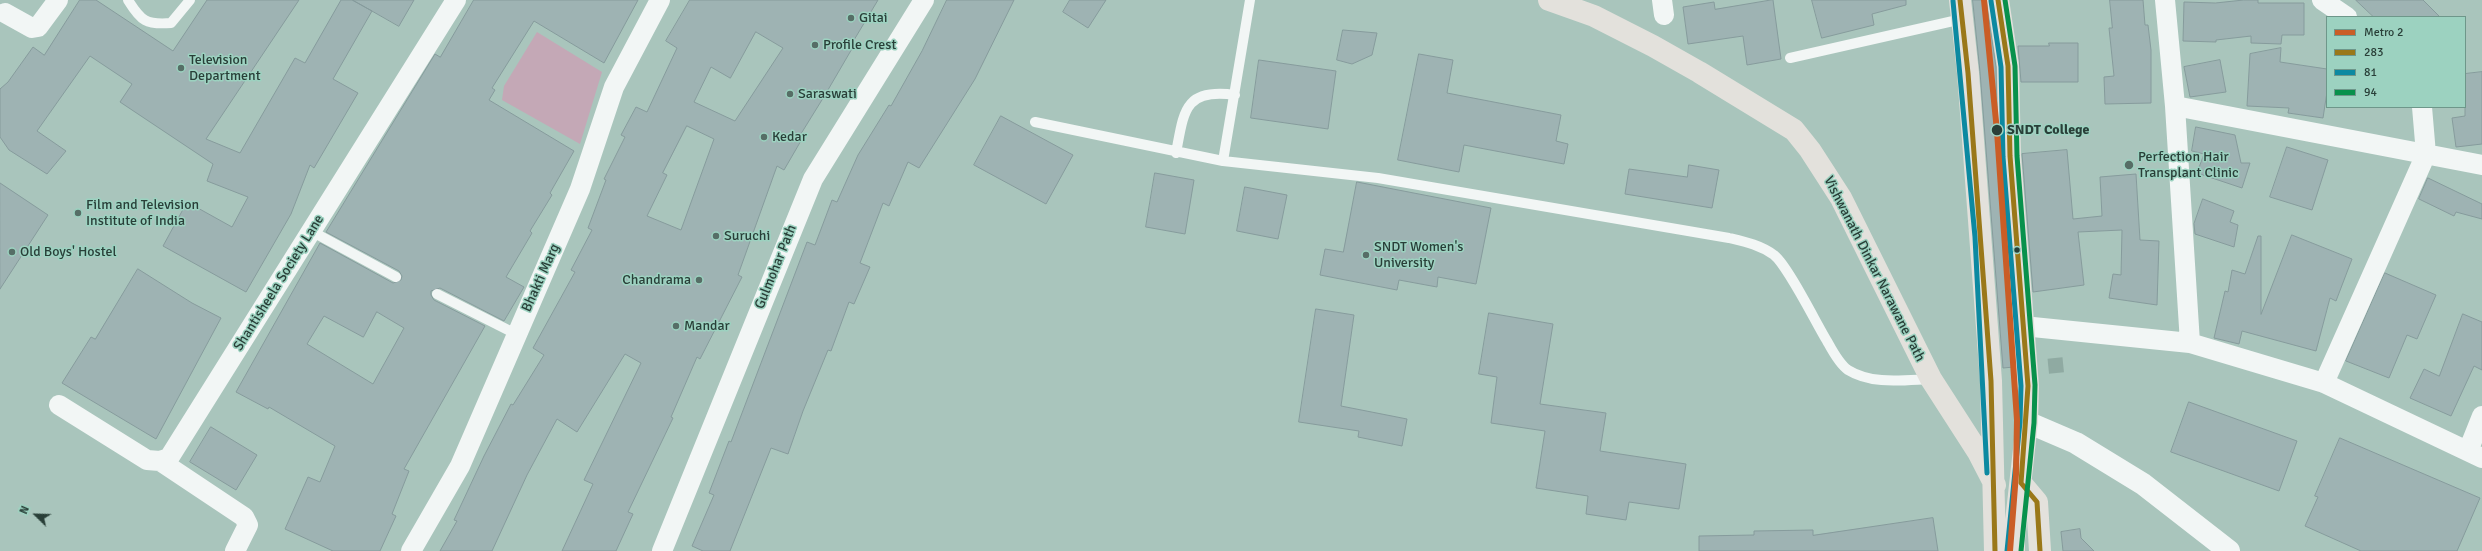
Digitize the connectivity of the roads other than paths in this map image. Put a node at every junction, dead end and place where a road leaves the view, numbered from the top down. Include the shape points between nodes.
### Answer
1 (58, 0) edge
2 (128, 0) edge
3 (190, 0) edge
4 (456, 0) edge
5 (660, 0) edge
6 (924, 0) edge
7 (1250, 0) edge
8 (1549, 0) edge
9 (1998, 0) edge
10 (2165, 0) edge
11 (2322, 0) edge
12 (1961, 10) edge
13 (7, 11) edge
14 (2346, 16) edge
15 (1790, 58) dead end
16 (1235, 95) junction
17 (2175, 106) junction
18 (2422, 108) edge
19 (1035, 122) dead end
20 (1176, 153) junction
21 (2426, 154) junction
22 (1223, 161) junction
23 (2482, 165) edge
24 (311, 231) junction
25 (396, 277) dead end
26 (436, 294) dead end
27 (2023, 326) junction
28 (516, 334) junction
29 (2190, 343) junction
30 (1931, 379) junction
31 (2324, 383) junction
32 (59, 405) dead end
33 (2482, 416) edge
34 (2028, 422) junction
35 (2475, 454) edge
36 (160, 461) junction
37 (2021, 483) junction
38 (1995, 485) junction
39 (235, 551) edge
40 (411, 551) edge
41 (662, 551) edge
42 (1995, 551) edge
43 (2014, 551) edge
44 (2040, 551) edge
45 (2229, 551) edge

1 - 13 street via 38,27 32,28
2 - 3 lane via 137,14 152,25 171,23
4 - 24 street, Shantisheela Society Lane
5 - 28 street, Bhakti Marg via 614,87 580,189
6 - 41 street, Gulmohar Path via 813,179
7 - 16 lane
8 - 30 main road, Vishwanath Dinkar Narawane Path via 1594,16 1653,46 1794,130 1841,198
9 - 27 main road via 2008,66 2010,156
10 - 17 street
11 - 14 street
12 - 15 lane
12 - 38 main road via 1991,382
16 - 20 lane via 1206,94 1190,104 1184,112
16 - 22 lane
17 - 21 street
17 - 29 street
18 - 21 street
19 - 20 lane
20 - 22 lane
21 - 23 street
21 - 31 street
22 - 30 lane via 1378,178 1729,238 1757,245 1776,257 1833,352 1847,370 1879,380
24 - 25 lane
24 - 36 street, Shantisheela Society Lane via 169,458
26 - 28 lane
27 - 29 street
27 - 34 main road
28 - 40 street, Bhakti Marg via 460,466
29 - 31 street
30 - 38 main road, Vishwanath Dinkar Narawane Path via 1978,452
31 - 35 street
32 - 36 street via 147,460
33 - 35 street
34 - 37 main road
34 - 45 street via 2076,443 2143,484
36 - 39 street via 244,517 248,525
37 - 43 main road
37 - 44 main road via 2037,502
38 - 42 main road

